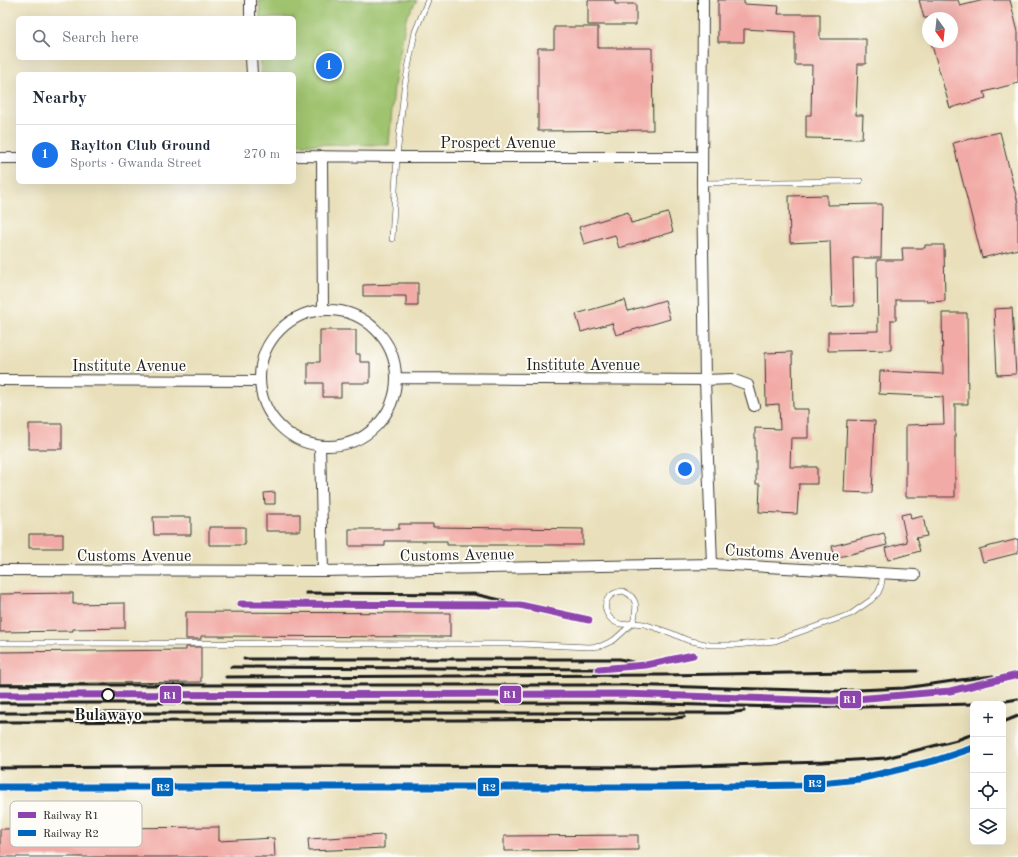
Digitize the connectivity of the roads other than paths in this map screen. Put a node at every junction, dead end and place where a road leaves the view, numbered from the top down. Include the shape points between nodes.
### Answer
1 (250, 0) edge
2 (428, 0) edge
3 (703, 0) edge
4 (250, 16) edge
5 (251, 60) edge
6 (252, 72) edge
7 (296, 156) edge
8 (322, 156) junction
9 (397, 157) junction
10 (0, 158) edge
11 (16, 158) edge
12 (702, 158) junction
13 (860, 181) dead end
14 (702, 183) junction
15 (392, 239) dead end
16 (323, 310) junction
17 (396, 378) junction
18 (0, 380) edge
19 (705, 380) junction
20 (259, 381) junction
21 (754, 406) dead end
22 (320, 446) junction
23 (712, 564) junction
24 (0, 570) edge
25 (323, 571) junction
26 (883, 573) junction
27 (915, 574) dead end
28 (633, 623) junction
29 (0, 643) edge

1 - 4 street
2 - 9 lane via 415,32 408,67
3 - 12 street
5 - 6 street
7 - 8 street, Prospect Avenue
8 - 9 street, Prospect Avenue
8 - 16 street
9 - 12 street, Prospect Avenue
9 - 15 lane
10 - 11 street
12 - 14 street
13 - 14 lane
14 - 19 street
16 - 17 street via 345,312 365,321 382,336 393,356
16 - 20 street via 297,317 276,333 263,355
17 - 19 street, Institute Avenue
17 - 22 street via 393,400 376,426 364,436 343,445
18 - 20 street, Institute Avenue
19 - 21 street, Institute Avenue via 732,379 748,385
19 - 23 street
20 - 22 street via 262,400 271,417 284,431 301,441
22 - 25 street
23 - 25 street, Customs Avenue
23 - 26 street, Customs Avenue
24 - 25 street, Customs Avenue
26 - 27 street, Customs Avenue
26 - 28 lane via 878,592 851,614 775,642 710,644 687,640 644,624
28 - 28 lane via 620,624 613,621 605,603 610,595 622,591 630,594 636,603
28 - 29 lane via 614,640 600,646 589,647 521,644

